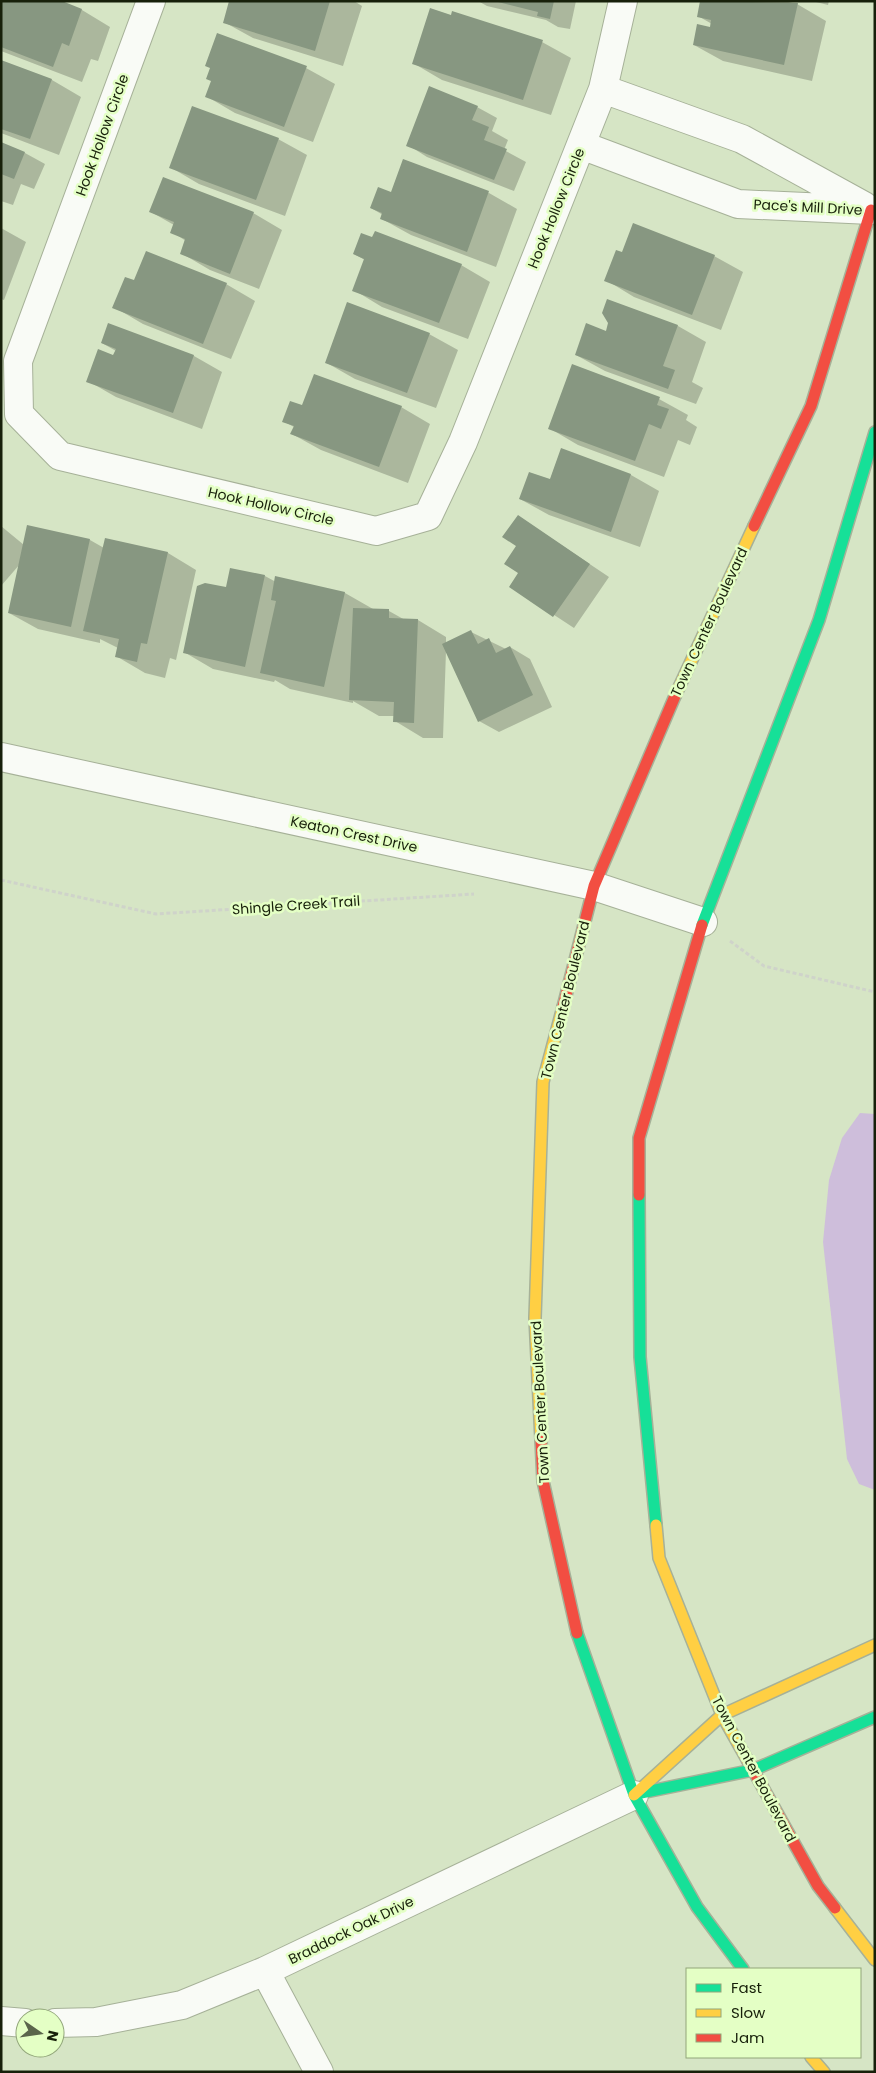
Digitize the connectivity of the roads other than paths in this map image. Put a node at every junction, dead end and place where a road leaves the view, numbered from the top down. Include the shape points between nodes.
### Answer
1 (151, 1) edge
2 (624, 1) edge
3 (603, 88) junction
4 (581, 144) junction
5 (873, 204) edge
6 (875, 432) edge
7 (1, 757) edge
8 (594, 886) junction
9 (703, 922) junction
10 (875, 1644) edge
11 (722, 1715) junction
12 (875, 1717) edge
13 (753, 1770) junction
14 (634, 1795) junction
15 (875, 1960) edge
16 (742, 1968) edge
17 (265, 1971) junction
18 (1, 2022) edge
19 (15, 2023) edge
20 (65, 2023) edge
21 (812, 2058) edge
22 (319, 2072) edge
23 (824, 2072) edge

1 - 4 street, Hook Hollow Circle via 18,361 19,414 60,456 376,530 428,516 463,442
2 - 3 street, Hook Hollow Circle
3 - 4 street, Hook Hollow Circle
3 - 5 street, Pace's Mill Drive via 742,139
4 - 5 street, Pace's Mill Drive via 738,204
5 - 8 street, Town Center Boulevard via 811,406 685,672
6 - 9 street, Town Center Boulevard via 819,620
7 - 8 street, Keaton Crest Drive
8 - 9 street, Keaton Crest Drive
8 - 14 street, Town Center Boulevard via 543,1082 536,1318 542,1472 574,1623
9 - 11 street, Town Center Boulevard via 639,1138 640,1357 659,1558
10 - 11 street
11 - 13 street, Town Center Boulevard
11 - 14 street
12 - 13 street
13 - 14 street
13 - 15 street, Town Center Boulevard via 818,1886
14 - 16 street, Town Center Boulevard via 697,1907
14 - 17 street, Braddock Oak Drive
17 - 20 street, Braddock Oak Drive via 182,2006 96,2022
17 - 22 street
18 - 19 street
21 - 23 street

